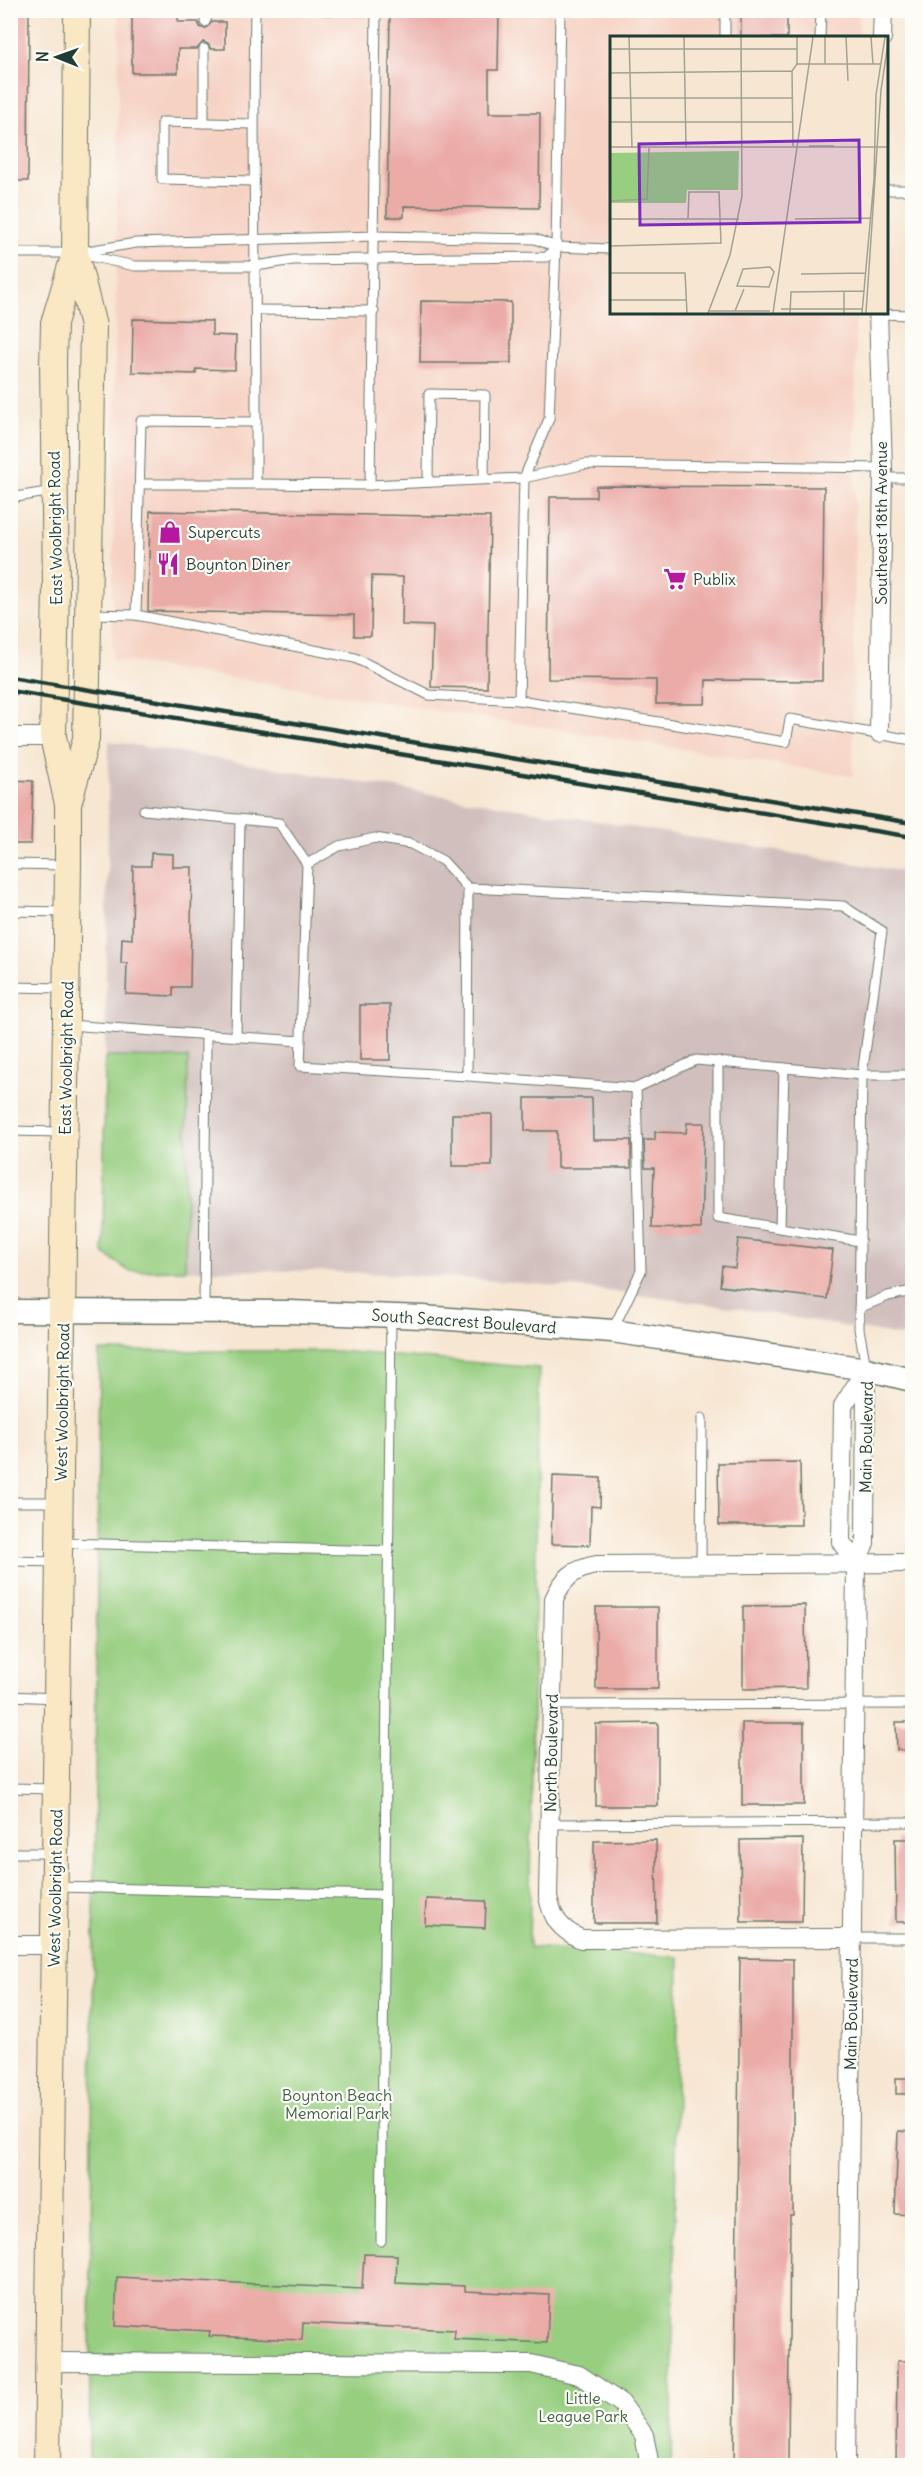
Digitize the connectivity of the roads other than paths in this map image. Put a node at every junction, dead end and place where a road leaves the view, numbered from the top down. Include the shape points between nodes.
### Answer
1 (77, 10) edge
2 (210, 10) edge
3 (255, 10) edge
4 (324, 10) edge
5 (560, 10) edge
6 (724, 10) edge
7 (821, 10) edge
8 (883, 10) edge
9 (330, 11) edge
10 (376, 11) edge
11 (205, 22) dead end
12 (724, 36) edge
13 (820, 36) edge
14 (882, 36) edge
15 (204, 49) dead end
16 (204, 123) junction
17 (253, 124) junction
18 (253, 181) junction
19 (887, 190) edge
20 (912, 190) edge
21 (375, 236) junction
22 (253, 241) junction
23 (556, 248) junction
24 (610, 249) edge
25 (10, 253) edge
26 (75, 253) junction
27 (375, 261) junction
28 (256, 266) junction
29 (256, 310) junction
30 (374, 311) junction
31 (878, 314) edge
32 (887, 314) edge
33 (912, 315) edge
34 (256, 422) junction
35 (883, 473) junction
36 (524, 478) junction
37 (912, 478) edge
38 (484, 479) junction
39 (428, 482) junction
40 (140, 484) junction
41 (256, 484) junction
42 (370, 485) junction
43 (55, 490) junction
44 (10, 498) edge
45 (88, 614) junction
46 (136, 615) junction
47 (519, 700) junction
48 (879, 733) junction
49 (10, 737) edge
50 (53, 737) junction
51 (912, 740) edge
52 (69, 804) junction
53 (144, 810) dead end
54 (240, 819) junction
55 (10, 864) edge
56 (307, 864) junction
57 (68, 866) junction
58 (468, 888) junction
59 (10, 911) edge
60 (68, 912) junction
61 (10, 987) edge
62 (68, 988) junction
63 (67, 1025) junction
64 (206, 1035) junction
65 (236, 1037) junction
66 (301, 1041) junction
67 (718, 1061) junction
68 (784, 1068) junction
69 (862, 1075) junction
70 (912, 1075) edge
71 (467, 1076) junction
72 (636, 1088) junction
73 (10, 1131) edge
74 (65, 1132) junction
75 (780, 1228) junction
76 (860, 1241) junction
77 (912, 1291) edge
78 (859, 1308) junction
79 (10, 1311) edge
80 (63, 1311) junction
81 (204, 1312) junction
82 (391, 1316) junction
83 (612, 1331) junction
84 (866, 1369) junction
85 (912, 1380) edge
86 (702, 1418) dead end
87 (10, 1502) edge
88 (61, 1502) junction
89 (389, 1551) junction
90 (60, 1552) junction
91 (10, 1561) edge
92 (856, 1563) junction
93 (912, 1563) edge
94 (701, 1564) junction
95 (10, 1696) edge
96 (57, 1698) junction
97 (854, 1704) junction
98 (912, 1704) edge
99 (552, 1705) junction
100 (10, 1788) edge
101 (57, 1789) junction
102 (853, 1822) junction
103 (912, 1822) edge
104 (550, 1824) junction
105 (10, 1852) edge
106 (55, 1853) junction
107 (55, 1887) junction
108 (384, 1894) junction
109 (851, 1938) junction
110 (912, 1938) edge
111 (10, 1945) edge
112 (54, 1945) junction
113 (381, 2241) dead end
114 (49, 2362) junction
115 (47, 2466) edge
116 (650, 2466) edge
117 (846, 2466) edge

1 - 26 main road, East Woolbright Road
2 - 11 lane
3 - 17 lane
4 - 9 lane
5 - 23 lane
6 - 12 lane
7 - 13 lane
8 - 14 street
9 - 10 lane
10 - 21 lane
15 - 16 lane
16 - 17 lane
16 - 18 lane via 162,122 162,179
17 - 18 lane
18 - 22 lane
19 - 20 lane
21 - 22 lane
21 - 23 lane via 535,239
21 - 27 lane
22 - 26 lane via 136,243
22 - 28 lane
23 - 24 lane
23 - 27 lane via 548,257
23 - 36 lane via 549,419
25 - 26 lane
26 - 28 lane via 135,266
26 - 43 main road, East Woolbright Road via 54,323
26 - 45 main road, East Woolbright Road via 93,326
27 - 28 lane via 293,260
27 - 30 lane
28 - 29 lane
29 - 30 lane
29 - 34 lane
30 - 42 lane
31 - 35 street, Southeast 18th Avenue
32 - 33 lane
34 - 40 lane via 141,421
34 - 41 lane
35 - 36 lane via 586,464
35 - 37 lane
35 - 48 street, Southeast 18th Avenue
36 - 38 lane
36 - 47 lane
38 - 39 lane
38 - 39 lane via 485,395 429,394
39 - 42 lane
40 - 41 lane
40 - 46 lane
41 - 42 lane
43 - 44 lane
43 - 50 main road, East Woolbright Road
45 - 46 lane
45 - 52 main road, East Woolbright Road via 86,739
46 - 47 lane via 355,658 429,695
47 - 48 lane via 786,742 790,719
48 - 51 lane
49 - 50 street
50 - 52 main road, East Woolbright Road
52 - 57 main road, East Woolbright Road
53 - 54 lane
54 - 56 lane via 279,823
54 - 65 lane
55 - 57 lane
56 - 58 lane via 339,846 375,838 411,844 443,861
56 - 66 lane
57 - 60 main road, East Woolbright Road
58 - 69 lane via 843,906 882,931
58 - 71 lane
59 - 60 lane
60 - 62 main road, East Woolbright Road
61 - 62 lane
62 - 63 main road, East Woolbright Road
63 - 64 lane
63 - 74 main road, East Woolbright Road
64 - 65 lane
64 - 81 lane
65 - 66 lane
66 - 71 lane via 300,1066
67 - 68 lane
67 - 72 lane via 696,1060
67 - 75 lane via 718,1218
68 - 69 lane
68 - 75 lane
69 - 70 lane
69 - 76 lane
71 - 72 lane
72 - 83 lane via 641,1271
73 - 74 lane
74 - 80 main road, East Woolbright Road
75 - 76 lane
76 - 78 lane
77 - 78 lane
78 - 84 lane
79 - 80 street, South Seacrest Boulevard
80 - 81 street, South Seacrest Boulevard
80 - 88 main road, West Woolbright Road
81 - 82 street, South Seacrest Boulevard
82 - 83 street, South Seacrest Boulevard
82 - 89 lane
83 - 84 street, South Seacrest Boulevard
84 - 85 street, South Seacrest Boulevard
84 - 92 street, Main Boulevard via 843,1406 841,1542
86 - 94 lane
87 - 88 lane
88 - 90 main road, West Woolbright Road
89 - 90 lane
89 - 108 lane
90 - 91 lane
90 - 96 main road, West Woolbright Road
92 - 93 street, North Boulevard
92 - 94 street, North Boulevard
92 - 97 street, Main Boulevard
94 - 99 street, North Boulevard via 596,1565 569,1575 554,1599
95 - 96 lane
96 - 101 main road, West Woolbright Road
97 - 98 lane
97 - 99 lane
97 - 102 street, Main Boulevard
99 - 104 street, North Boulevard
100 - 101 lane
101 - 106 main road, West Woolbright Road
102 - 103 lane
102 - 104 lane
102 - 109 street, Main Boulevard
104 - 109 street, North Boulevard via 550,1911 568,1933 581,1939
105 - 106 lane
106 - 107 main road, West Woolbright Road
107 - 108 lane
107 - 112 main road, West Woolbright Road
108 - 113 lane
109 - 110 lane
109 - 117 street, Main Boulevard
111 - 112 street
112 - 114 main road, West Woolbright Road
114 - 115 main road, West Woolbright Road
114 - 116 street via 531,2364 579,2375 621,2403 644,2434

